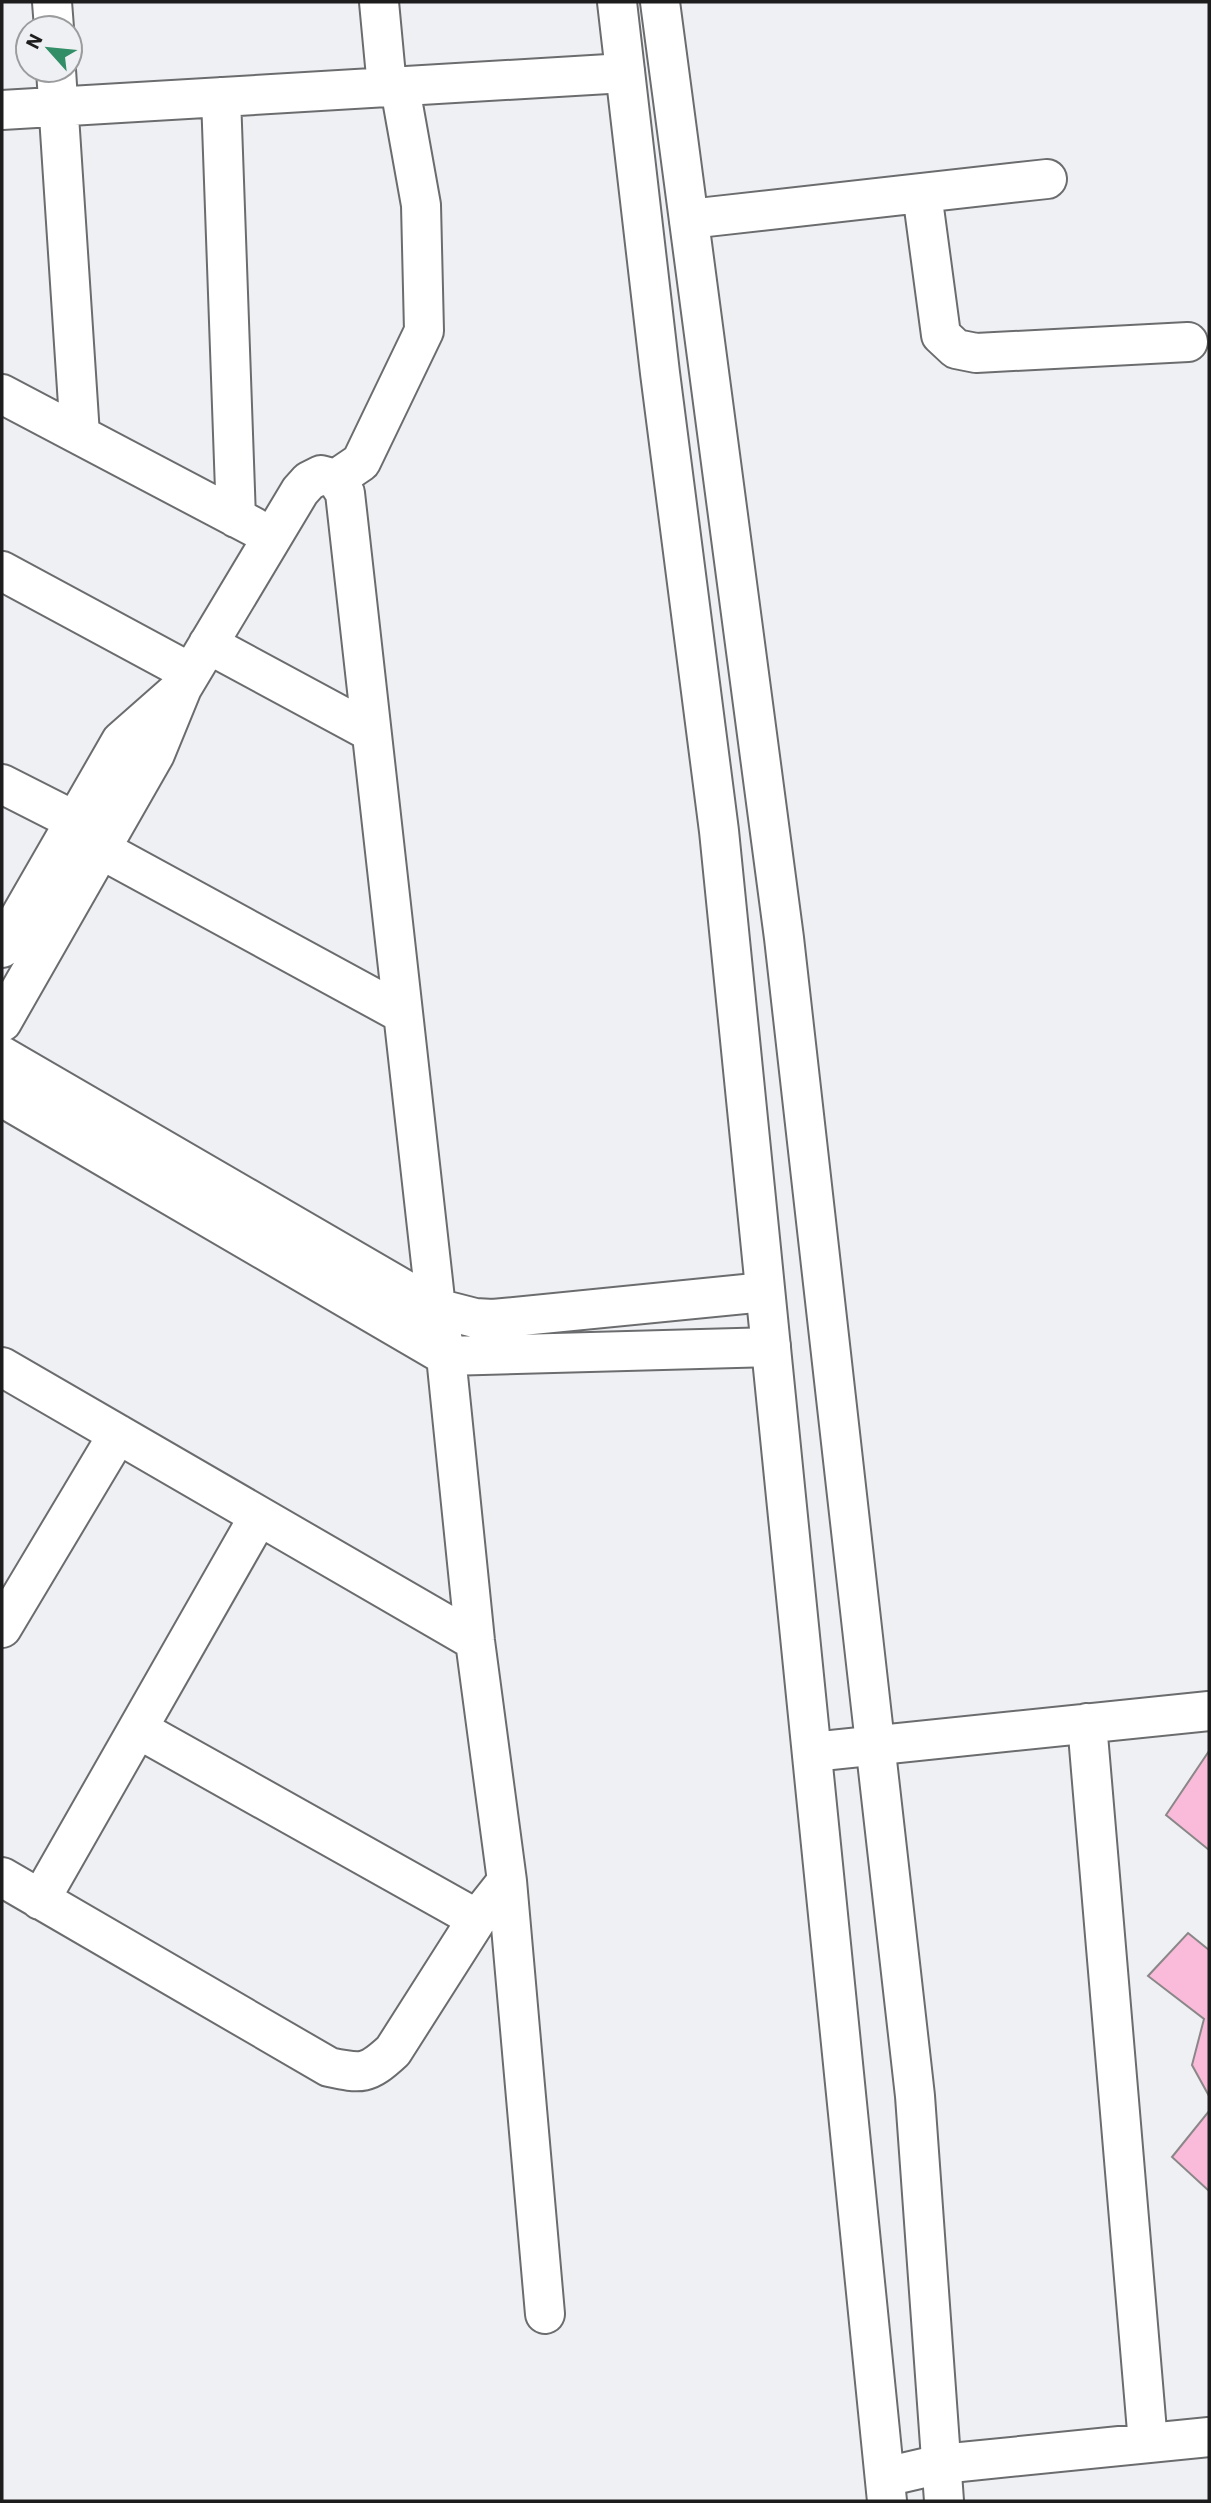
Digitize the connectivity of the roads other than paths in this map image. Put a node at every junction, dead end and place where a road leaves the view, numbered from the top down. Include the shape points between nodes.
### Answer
1 (379, 2) edge
2 (617, 2) edge
3 (660, 2) edge
4 (625, 73) junction
5 (387, 87) junction
6 (57, 88) edge
7 (221, 97) junction
8 (2, 110) edge
9 (1047, 179) dead end
10 (922, 193) junction
11 (689, 219) junction
12 (1188, 342) dead end
13 (2, 394) edge
14 (80, 435) junction
15 (336, 479) junction
16 (236, 518) junction
17 (273, 537) junction
18 (2, 571) edge
19 (194, 668) junction
20 (372, 732) junction
21 (2, 784) edge
22 (81, 834) junction
23 (2, 948) edge
24 (403, 1014) junction
25 (2, 1022) edge
26 (2, 1056) edge
27 (2, 1097) edge
28 (765, 1292) junction
29 (436, 1308) junction
30 (771, 1347) junction
31 (446, 1356) junction
32 (2, 1367) edge
33 (118, 1434) junction
34 (259, 1516) junction
35 (2, 1628) edge
36 (475, 1641) junction
37 (1209, 1711) edge
38 (1087, 1723) junction
39 (138, 1729) junction
40 (875, 1744) junction
41 (812, 1752) junction
42 (2, 1877) edge
43 (507, 1881) junction
44 (40, 1900) junction
45 (477, 1919) junction
46 (545, 2314) dead end
47 (1209, 2437) edge
48 (1148, 2443) junction
49 (941, 2464) junction
50 (886, 2489) edge
51 (944, 2501) edge

1 - 5 main road
2 - 4 main road
3 - 11 main road
4 - 5 main road
4 - 28 main road via 719,831
5 - 7 main road
5 - 15 main road via 400,89 421,205 424,331 361,462
6 - 7 main road
6 - 8 main road
6 - 14 main road
7 - 16 main road
9 - 10 main road
10 - 11 main road
10 - 12 main road via 941,335 956,349 976,353
11 - 40 main road via 784,938
13 - 14 main road
14 - 16 main road
15 - 17 main road via 321,475 309,481
15 - 20 main road via 345,493
16 - 17 main road
17 - 19 main road
18 - 19 main road
19 - 20 main road
19 - 22 main road via 121,741
20 - 24 main road
21 - 22 main road
22 - 23 main road
22 - 24 main road
22 - 25 main road
24 - 29 main road
26 - 29 main road
27 - 31 main road
28 - 29 main road via 494,1319
28 - 30 main road
29 - 31 main road
30 - 31 main road
30 - 41 main road
31 - 36 main road
32 - 33 main road
33 - 34 main road
33 - 35 main road
34 - 36 main road
34 - 39 main road
36 - 43 main road
37 - 38 main road
38 - 40 main road
38 - 48 main road
39 - 44 main road
39 - 45 main road
40 - 41 main road
40 - 49 main road via 915,2095
41 - 50 main road
42 - 44 main road
43 - 45 main road
43 - 46 main road
44 - 45 main road via 329,2067 354,2072 375,2067 393,2051
47 - 48 main road
48 - 49 main road
49 - 50 main road
49 - 51 main road

